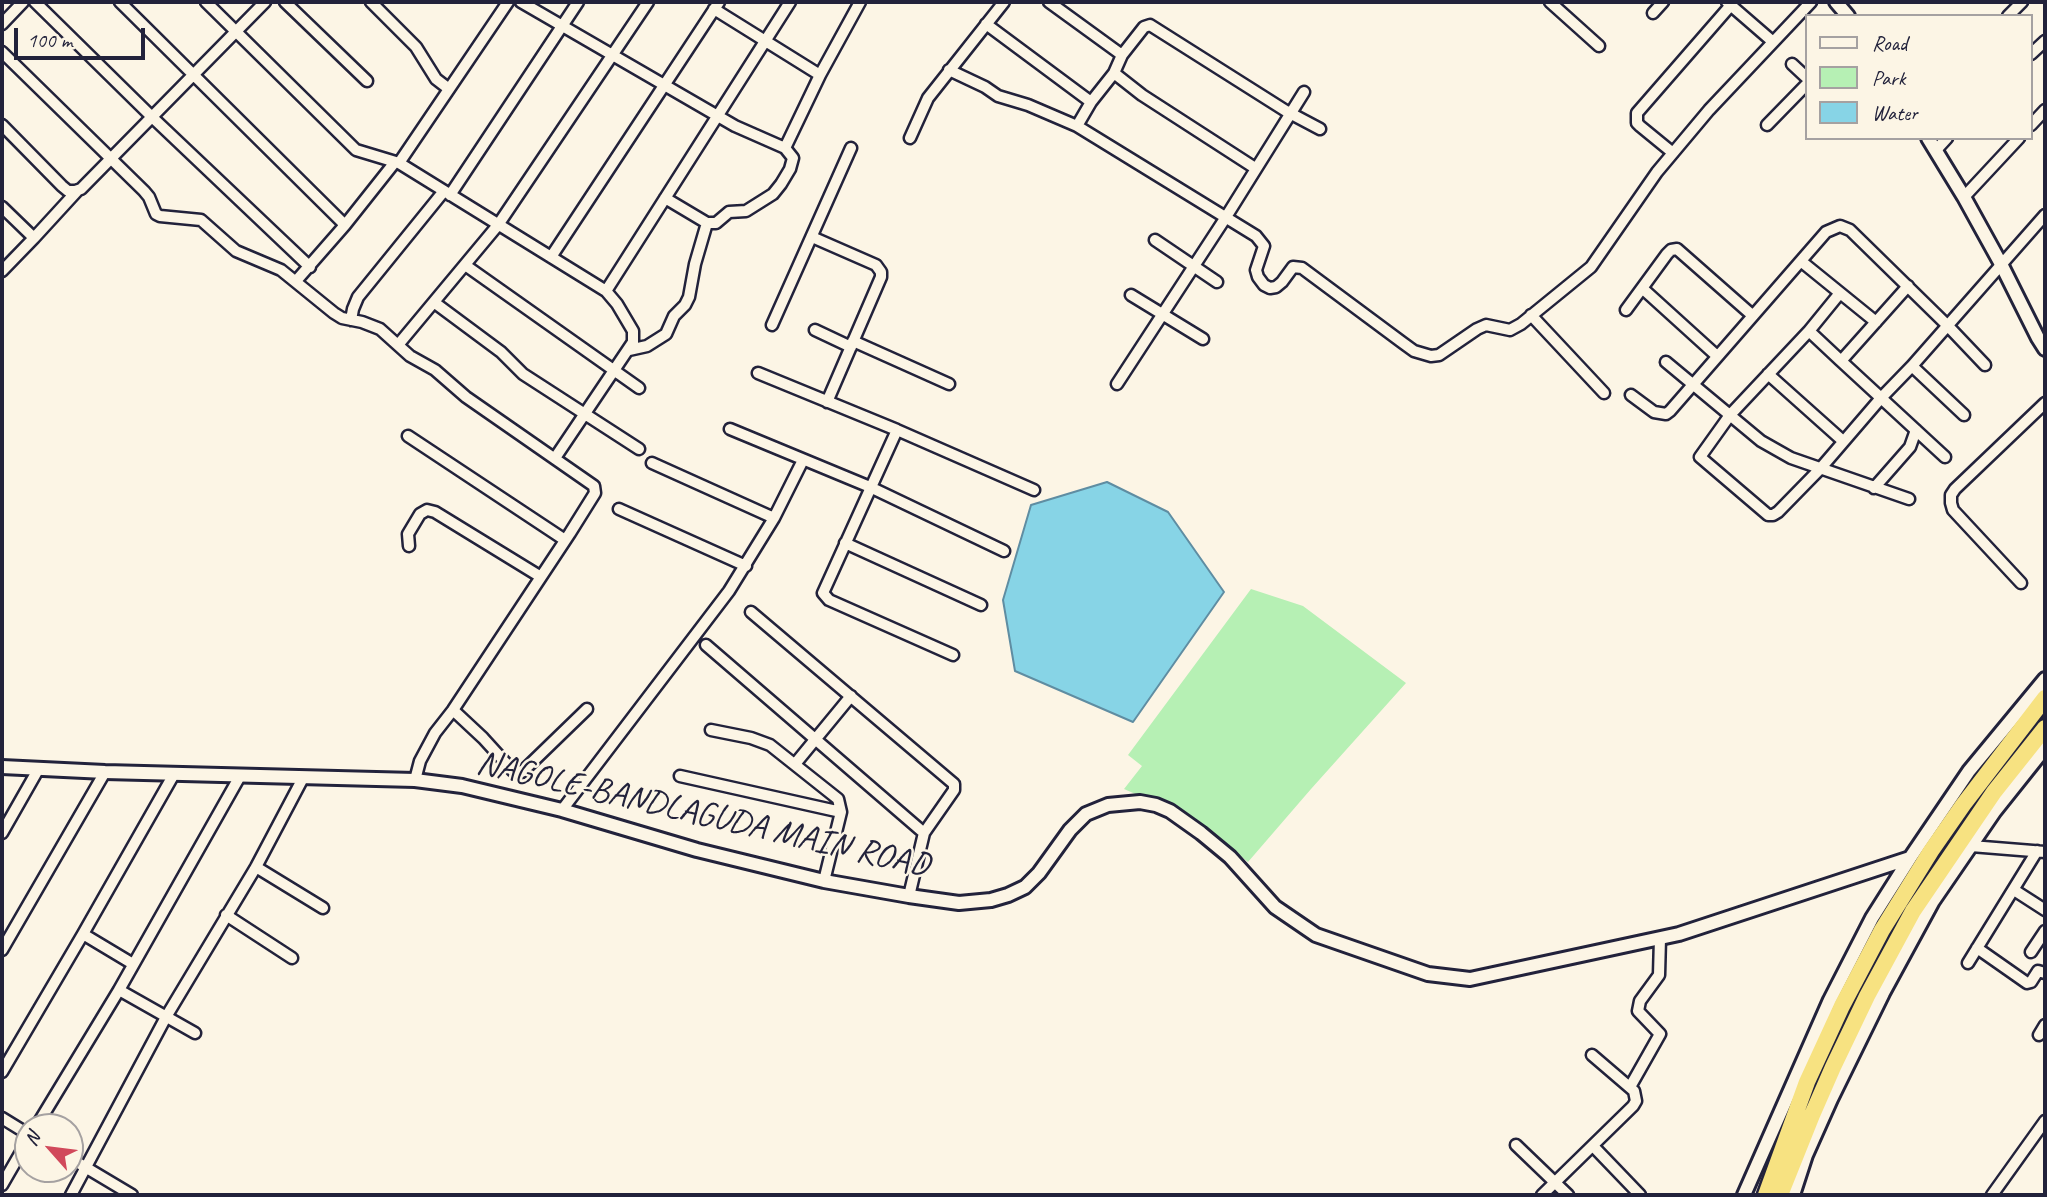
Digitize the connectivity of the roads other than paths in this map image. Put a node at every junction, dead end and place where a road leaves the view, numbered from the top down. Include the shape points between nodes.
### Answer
1 (23, 2) edge
2 (35, 2) edge
3 (120, 2) edge
4 (206, 2) edge
5 (265, 2) edge
6 (285, 2) edge
7 (371, 2) edge
8 (508, 2) edge
9 (521, 2) edge
10 (579, 2) edge
11 (648, 2) edge
12 (790, 2) edge
13 (860, 2) edge
14 (1004, 2) edge
15 (1049, 2) edge
16 (1550, 2) edge
17 (1662, 2) edge
18 (1811, 2) edge
19 (1729, 4) edge
20 (717, 6) edge
21 (1653, 13) dead end
22 (2, 24) edge
23 (986, 24) junction
24 (563, 26) junction
25 (236, 31) junction
26 (765, 41) junction
27 (1772, 41) junction
28 (1599, 46) dead end
29 (2, 52) edge
30 (1122, 55) junction
31 (614, 56) junction
32 (1792, 64) dead end
33 (949, 71) junction
34 (1114, 73) junction
35 (193, 75) junction
36 (820, 75) junction
37 (1806, 77) edge
38 (367, 81) dead end
39 (664, 85) junction
40 (1806, 85) edge
41 (449, 89) junction
42 (1304, 92) dead end
43 (1091, 102) junction
44 (1291, 113) junction
45 (717, 116) junction
46 (152, 117) junction
47 (2, 125) edge
48 (1767, 125) dead end
49 (1077, 127) junction
50 (1320, 129) dead end
51 (910, 138) dead end
52 (2017, 140) edge
53 (1932, 144) edge
54 (785, 148) junction
55 (851, 148) dead end
56 (1673, 153) junction
57 (112, 158) junction
58 (397, 163) junction
59 (1255, 168) junction
60 (78, 190) junction
61 (447, 193) junction
62 (1964, 197) junction
63 (665, 198) junction
64 (2, 207) edge
65 (2045, 215) edge
66 (1226, 217) junction
67 (708, 223) junction
68 (345, 225) junction
69 (498, 225) junction
70 (812, 237) junction
71 (34, 239) junction
72 (1155, 240) dead end
73 (551, 257) junction
74 (1802, 262) junction
75 (2001, 264) junction
76 (465, 265) junction
77 (1194, 265) junction
78 (310, 267) junction
79 (2, 271) edge
80 (296, 281) junction
81 (1217, 282) dead end
82 (1908, 286) junction
83 (1642, 288) junction
84 (606, 291) junction
85 (1840, 293) junction
86 (1132, 295) dead end
87 (435, 303) junction
88 (1626, 310) dead end
89 (1163, 313) junction
90 (1531, 315) junction
91 (1752, 315) junction
92 (351, 320) junction
93 (1876, 322) junction
94 (772, 325) dead end
95 (1947, 325) junction
96 (815, 330) dead end
97 (1809, 331) junction
98 (1203, 339) dead end
99 (2043, 339) edge
100 (852, 344) junction
101 (398, 345) junction
102 (629, 350) junction
103 (1717, 356) junction
104 (1841, 361) junction
105 (1666, 362) dead end
106 (1985, 365) dead end
107 (1912, 366) junction
108 (612, 371) junction
109 (758, 373) dead end
110 (1768, 374) junction
111 (949, 384) dead end
112 (1116, 384) dead end
113 (1693, 384) junction
114 (639, 388) dead end
115 (1604, 393) dead end
116 (1631, 395) dead end
117 (1881, 398) junction
118 (827, 402) junction
119 (2045, 403) edge
120 (584, 414) junction
121 (1730, 415) junction
122 (1964, 415) dead end
123 (730, 429) dead end
124 (897, 429) junction
125 (1916, 430) junction
126 (408, 436) dead end
127 (1843, 441) junction
128 (639, 449) dead end
129 (1945, 457) dead end
130 (555, 458) junction
131 (803, 460) junction
132 (652, 463) dead end
133 (1819, 469) junction
134 (870, 487) junction
135 (1874, 488) junction
136 (1034, 490) dead end
137 (1909, 499) dead end
138 (619, 509) dead end
139 (774, 518) junction
140 (565, 540) junction
141 (845, 543) junction
142 (409, 546) dead end
143 (1004, 551) dead end
144 (746, 566) junction
145 (541, 577) junction
146 (2021, 583) dead end
147 (981, 605) dead end
148 (751, 612) dead end
149 (706, 645) dead end
150 (953, 655) dead end
151 (2045, 678) edge
152 (851, 696) junction
153 (2045, 698) edge
154 (587, 709) dead end
155 (453, 710) junction
156 (2045, 728) edge
157 (711, 730) dead end
158 (815, 738) junction
159 (2045, 748) edge
160 (795, 764) junction
161 (2, 767) edge
162 (39, 768) junction
163 (105, 772) junction
164 (174, 774) junction
165 (240, 776) junction
166 (680, 776) dead end
167 (303, 778) junction
168 (415, 780) junction
169 (562, 810) junction
170 (841, 812) junction
171 (2, 833) edge
172 (924, 833) junction
173 (1971, 846) junction
174 (2041, 851) edge
175 (1910, 858) junction
176 (256, 867) junction
177 (824, 881) junction
178 (2014, 890) junction
179 (909, 896) junction
180 (323, 908) dead end
181 (2045, 910) edge
182 (226, 915) junction
183 (2045, 931) edge
184 (83, 934) junction
185 (1660, 938) junction
186 (1977, 948) junction
187 (2, 950) edge
188 (2031, 952) dead end
189 (292, 958) dead end
190 (1968, 963) dead end
191 (134, 964) junction
192 (2045, 973) edge
193 (118, 990) junction
194 (166, 1017) junction
195 (2045, 1025) edge
196 (195, 1033) dead end
197 (2039, 1035) dead end
198 (1592, 1055) dead end
199 (2, 1072) edge
200 (1630, 1087) junction
201 (44, 1113) edge
202 (2045, 1121) edge
203 (1516, 1145) dead end
204 (1593, 1146) junction
205 (14, 1163) edge
206 (86, 1168) junction
207 (1555, 1182) junction
208 (2, 1185) edge
209 (71, 1195) edge
210 (132, 1195) edge
211 (1542, 1195) edge
212 (1568, 1195) edge
213 (1640, 1195) edge
214 (1744, 1195) edge
215 (1766, 1195) edge
216 (1780, 1195) edge
217 (1793, 1195) edge
218 (1992, 1195) edge

1 - 22 street
2 - 46 street
3 - 35 street
4 - 25 street
5 - 25 street
6 - 38 street
7 - 41 street
8 - 41 street
9 - 24 street
10 - 24 street
11 - 31 street
12 - 26 street
13 - 36 street
14 - 23 street
15 - 30 street
16 - 28 street
17 - 21 street
18 - 27 street
19 - 27 street
19 - 56 street via 1637,113 1637,123
20 - 26 street
20 - 39 street
23 - 33 street
23 - 43 street
24 - 31 street
24 - 61 street
25 - 35 street
25 - 58 street via 356,150
26 - 36 street
26 - 45 street
27 - 56 street
29 - 57 street
30 - 34 street
30 - 44 street via 1150,25
31 - 39 street
31 - 69 street
32 - 37 street
33 - 49 street
33 - 51 street via 928,98
34 - 43 street
34 - 59 street
35 - 46 street
35 - 68 street
36 - 54 street
39 - 45 street
39 - 73 street
40 - 48 street
41 - 58 street
42 - 44 street
43 - 49 street
44 - 50 street
44 - 59 street
45 - 54 street
45 - 63 street
46 - 57 street
46 - 78 street
47 - 60 street via 62,186
49 - 66 street
52 - 62 street
53 - 62 street
54 - 67 street via 793,158 773,194 746,211 729,212 716,223
55 - 70 street
56 - 90 street via 1591,267
57 - 60 street
57 - 80 street via 149,197 156,214 201,220 236,251
58 - 61 street
58 - 68 street
59 - 66 street
60 - 71 street
61 - 69 street
61 - 92 street via 358,297
62 - 75 street
63 - 67 street
63 - 84 street
64 - 71 street
65 - 75 street
66 - 77 street
66 - 90 street via 1262,241 1256,270 1264,285 1276,287 1293,267 1302,268 1424,356 1438,355 1486,325 1510,330
67 - 102 street via 690,297 666,334
68 - 78 street
69 - 73 street
69 - 76 street
70 - 94 street
70 - 100 street via 880,268 881,277
71 - 79 street
72 - 77 street
73 - 84 street
74 - 82 street via 1826,232 1840,226 1850,230
74 - 85 street
74 - 91 street
75 - 95 street
75 - 99 street
76 - 87 street
76 - 108 street
77 - 81 street
77 - 89 street
78 - 80 street
80 - 92 street via 334,313
82 - 93 street
82 - 95 street
83 - 88 street
83 - 91 street via 1667,254 1677,249
83 - 103 street
84 - 102 street via 633,331
85 - 93 street
85 - 97 street
86 - 89 street
87 - 101 street
87 - 120 street via 523,374
89 - 98 street
89 - 112 street
90 - 115 street
91 - 103 street
92 - 101 street via 380,329
93 - 104 street
95 - 106 street
95 - 107 street
96 - 100 street
97 - 104 street
97 - 110 street
100 - 111 street
100 - 118 street
101 - 130 street
102 - 108 street
103 - 113 street
104 - 117 street
105 - 113 street
107 - 117 street
107 - 122 street
108 - 114 street
108 - 120 street
109 - 118 street
110 - 121 street
110 - 127 street
113 - 116 street via 1666,414 1654,412
113 - 121 street
117 - 125 street
117 - 127 street
118 - 124 street
119 - 146 street via 1951,495 1953,510
120 - 128 street
120 - 130 street
121 - 133 street via 1761,441
121 - 133 street via 1700,457 1768,515 1778,512
123 - 131 street
124 - 134 street
124 - 136 street
125 - 129 street
125 - 135 street via 1910,447
126 - 140 street
127 - 133 street
130 - 140 street via 594,486 595,493
131 - 134 street
131 - 139 street
132 - 139 street
133 - 135 street
134 - 141 street
134 - 143 street
135 - 137 street
138 - 144 street
139 - 144 street
140 - 145 street
141 - 147 street
141 - 150 street via 825,597
142 - 145 street via 408,534 427,510
144 - 169 street
145 - 155 street
148 - 152 street
149 - 158 street
151 - 175 street via 1969,771
152 - 158 street
152 - 172 street via 954,784
153 - 215 highway via 1955,816 1882,930 1807,1082
154 - 155 street via 522,772 513,771
155 - 168 street via 435,733
156 - 216 highway via 1994,792 1913,911 1839,1055
157 - 160 street via 764,742
158 - 160 street
158 - 172 street
159 - 173 street
160 - 170 street via 838,799
161 - 162 street, NAGOLE-BANDLAGUDA MAIN ROAD
162 - 163 street, NAGOLE-BANDLAGUDA MAIN ROAD
162 - 171 street
163 - 164 street, NAGOLE-BANDLAGUDA MAIN ROAD
163 - 187 street
164 - 165 street, NAGOLE-BANDLAGUDA MAIN ROAD
164 - 184 street
165 - 167 street, NAGOLE-BANDLAGUDA MAIN ROAD
165 - 191 street
166 - 170 street
167 - 168 street, NAGOLE-BANDLAGUDA MAIN ROAD
167 - 176 street
168 - 169 street, NAGOLE-BANDLAGUDA MAIN ROAD
169 - 177 street, NAGOLE-BANDLAGUDA MAIN ROAD
170 - 177 street
172 - 179 street
173 - 174 street
173 - 217 street via 1933,901 1883,993 1806,1155
174 - 178 street
175 - 185 street, NAGOLE-BANDLAGUDA MAIN ROAD
175 - 214 street via 1872,918 1830,1000
176 - 180 street
176 - 182 street
177 - 179 street, NAGOLE-BANDLAGUDA MAIN ROAD
178 - 181 street
178 - 186 street
179 - 185 street, NAGOLE-BANDLAGUDA MAIN ROAD via 960,903 1008,895 1039,873 1086,814 1108,805 1140,802 1170,811 1201,833 1230,857 1275,908 1316,935 1428,974 1470,979
182 - 189 street
182 - 194 street
183 - 188 street
184 - 191 street
184 - 199 street
185 - 200 street via 1659,975 1638,1011 1660,1034
186 - 190 street
186 - 192 street via 2028,984 2038,971
191 - 193 street
193 - 194 street
193 - 201 street
194 - 196 street
194 - 206 street
195 - 197 street
198 - 200 street
200 - 204 street via 1636,1095 1633,1106
202 - 218 street
203 - 207 street
204 - 207 street
204 - 213 street
205 - 208 street
206 - 209 street
206 - 210 street
207 - 211 street
207 - 212 street

